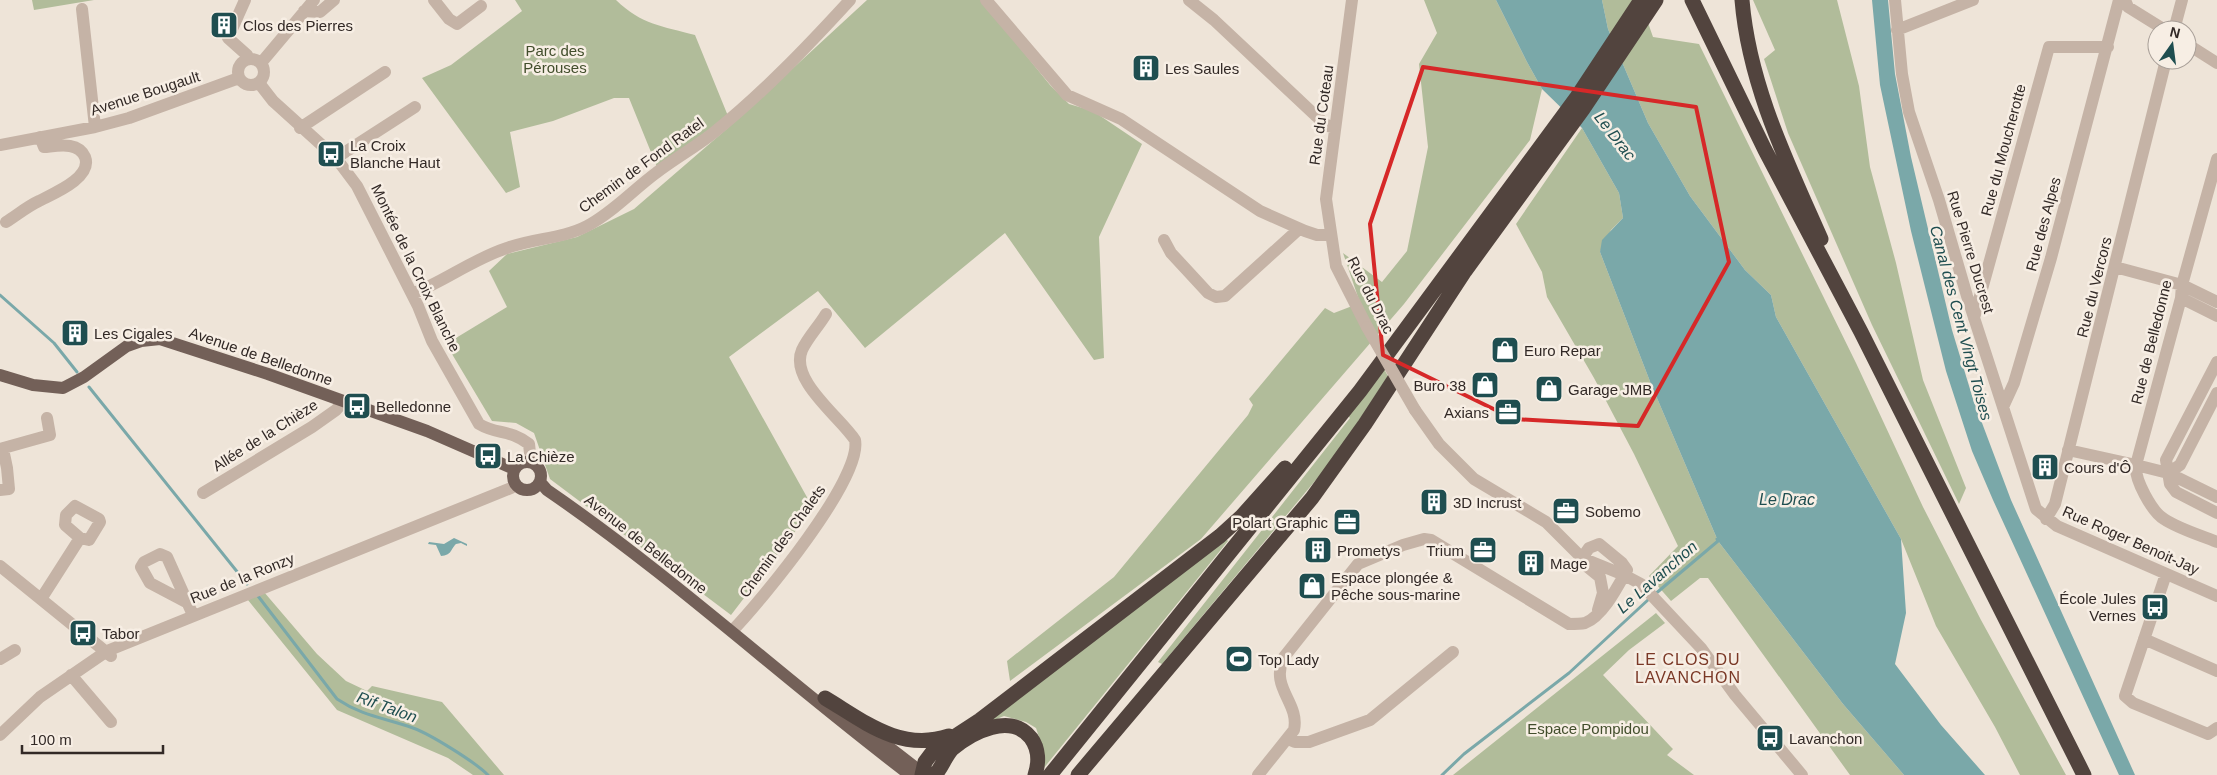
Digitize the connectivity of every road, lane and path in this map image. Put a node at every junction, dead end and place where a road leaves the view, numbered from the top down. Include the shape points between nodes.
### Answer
1 (245, 0) edge
2 (314, 0) edge
3 (334, 0) edge
4 (434, 0) edge
5 (850, 0) edge
6 (986, 0) edge
7 (1189, 0) edge
8 (1352, 0) edge
9 (1656, 0) edge
10 (1692, 0) edge
11 (1742, 0) edge
12 (1895, 0) edge
13 (1973, 0) edge
14 (2119, 0) edge
15 (2125, 0) edge
16 (2182, 0) edge
17 (481, 6) dead end
18 (82, 9) dead end
19 (304, 11) junction
20 (1639, 11) edge
21 (2149, 20) edge
22 (2177, 20) edge
23 (1896, 30) junction
24 (2108, 47) junction
25 (2197, 50) edge
26 (255, 61) junction
27 (2217, 63) edge
28 (2164, 70) edge
29 (385, 72) dead end
30 (239, 78) junction
31 (259, 83) junction
32 (415, 107) dead end
33 (95, 127) junction
34 (300, 128) junction
35 (1335, 128) junction
36 (40, 137) junction
37 (0, 145) edge
38 (336, 158) junction
39 (2217, 159) edge
40 (1518, 186) junction
41 (6, 222) dead end
42 (1299, 229) junction
43 (1330, 235) junction
44 (1164, 240) dead end
45 (2115, 267) junction
46 (2182, 291) junction
47 (412, 294) junction
48 (2217, 302) edge
49 (826, 314) dead end
50 (2217, 316) edge
51 (1974, 318) junction
52 (1861, 332) junction
53 (2217, 362) edge
54 (0, 375) edge
55 (2217, 393) edge
56 (343, 402) junction
57 (2003, 407) junction
58 (47, 418) dead end
59 (1331, 426) junction
60 (1, 449) edge
61 (2068, 450) junction
62 (531, 462) junction
63 (2136, 466) junction
64 (514, 469) junction
65 (2168, 472) junction
66 (540, 482) junction
67 (515, 485) junction
68 (0, 490) edge
69 (203, 493) dead end
70 (2217, 497) edge
71 (2036, 509) joint
72 (2217, 513) edge
73 (2046, 519) junction
74 (80, 538) dead end
75 (2217, 542) edge
76 (1582, 558) junction
77 (0, 566) edge
78 (2166, 574) junction
79 (1624, 575) junction
80 (2217, 596) edge
81 (41, 599) junction
82 (186, 602) dead end
83 (1597, 613) junction
84 (193, 615) junction
85 (732, 631) junction
86 (1196, 638) junction
87 (2144, 639) junction
88 (15, 650) dead end
89 (1453, 652) dead end
90 (109, 653) junction
91 (0, 658) edge
92 (2217, 671) edge
93 (71, 674) junction
94 (825, 698) junction
95 (111, 722) dead end
96 (2212, 731) edge
97 (960, 732) junction
98 (0, 735) edge
99 (1288, 739) junction
100 (923, 775) edge
101 (1035, 775) edge
102 (1050, 775) edge
103 (1078, 775) edge
104 (1086, 775) edge
105 (1258, 775) edge
106 (1802, 775) edge
107 (2084, 775) edge

1 - 26 street via 228,38
2 - 19 street
3 - 19 street via 320,12
4 - 17 street via 448,19 457,24
5 - 47 street, Chemin de Fond Ratel via 794,60 712,134 603,216 572,232 505,248
6 - 42 street via 1067,95 1122,119 1260,211
7 - 35 street via 1316,116
8 - 35 street, Rue du Coteau
9 - 20 highway
10 - 52 highway via 1761,142
11 - 52 highway via 1747,43 1766,108
12 - 23 street, Rue Pierre Ducrest
13 - 23 street
14 - 24 street, Rue des Alpes
15 - 21 street via 2128,7
16 - 22 street
18 - 33 street
19 - 26 street
20 - 40 highway via 1583,109
23 - 51 street, Rue Pierre Ducrest via 1909,112
24 - 51 street, Rue du Moucherotte via 2049,47
24 - 57 street, Rue des Alpes via 2051,258 2017,374
25 - 27 street
26 - 30 street via 239,66
26 - 31 street via 264,73
28 - 45 street, Rue du Vercors
29 - 34 street
30 - 31 street via 246,85
30 - 33 street, Avenue Bougault via 154,110
31 - 34 street, Montée de la Croix Blanche
32 - 38 street
33 - 36 street, Avenue Bougault
34 - 38 street, Montée de la Croix Blanche
35 - 43 street, Rue du Coteau via 1326,192
36 - 37 street, Avenue Bougault
36 - 41 street via 44,147 68,146 81,151 86,166 61,190
38 - 47 street, Montée de la Croix Blanche via 357,186
39 - 46 street, Rue de Belledonne
40 - 59 highway
40 - 86 highway via 1333,469
42 - 43 street
42 - 44 street via 1225,296 1208,293 1171,253
43 - 76 street, Rue du Drac, bridge via 1336,266 1367,327 1415,410 1439,444 1456,463 1493,492 1546,522
45 - 46 street
45 - 61 street, Rue du Vercors
46 - 48 street
46 - 50 street
46 - 63 street, Rue de Belledonne
47 - 62 street, Montée de la Croix Blanche via 432,341 479,424 489,430 518,435 529,444
49 - 85 street, Chemin des Chalets via 803,349 800,368 814,392 855,440 854,459 830,507
51 - 57 street, Rue Pierre Ducrest
52 - 107 highway
53 - 65 street via 2166,460
54 - 56 main road, Avenue de Belledonne via 33,385 63,388 127,346 160,339
55 - 65 street via 2180,465
56 - 64 main road, Avenue de Belledonne via 427,431
56 - 69 street, Allée de la Chièze via 312,427
57 - 71 street, Rue Pierre Ducrest
58 - 60 street via 50,435
59 - 97 highway via 1316,432 1255,502 1220,536
59 - 102 highway
60 - 68 street via 8,468 9,488
61 - 63 street
61 - 73 street, Rue du Vercors via 2055,504
62 - 64 main road via 520,463
62 - 66 main road via 540,470
63 - 65 street
63 - 75 street via 2140,486 2162,518
64 - 67 main road
65 - 70 street
65 - 72 street via 2170,484 2176,492
66 - 67 main road via 527,491
66 - 85 main road, Avenue de Belledonne
67 - 84 street, Rue de la Ronzy
71 - 73 street, Rue Roger Benoit-Jay
73 - 78 street, Rue Roger Benoit-Jay
74 - 81 street
76 - 79 street, Rue du Drac
76 - 79 street via 1589,548 1599,544 1622,563 1627,570
76 - 83 street via 1582,563 1600,577 1603,593
77 - 81 street
78 - 80 street, Rue Roger Benoit-Jay
78 - 87 street
79 - 83 street via 1609,601
79 - 106 street, Rue du Drac via 1641,584 1701,648
81 - 90 street
82 - 84 street
83 - 99 street via 1585,623 1569,624 1431,540 1424,538 1403,544 1355,566 1284,657 1278,671 1279,681 1296,724
84 - 90 street, Rue de la Ronzy
85 - 94 main road, Avenue de Belledonne
85 - 100 main road, Avenue de Belledonne via 852,731
86 - 103 highway
86 - 104 highway
87 - 92 street
87 - 96 street via 2125,696 2133,703
88 - 91 street
89 - 99 street via 1370,720 1309,742
90 - 93 street, Rue de la Ronzy
93 - 95 street
93 - 98 street, Rue de la Ronzy via 40,697
94 - 97 highway via 902,739 926,741
94 - 100 main road, Avenue de Belledonne
97 - 100 highway via 931,753 925,762
99 - 105 street
100 - 101 highway via 958,745 987,729 1005,725 1021,730 1033,741 1038,758

